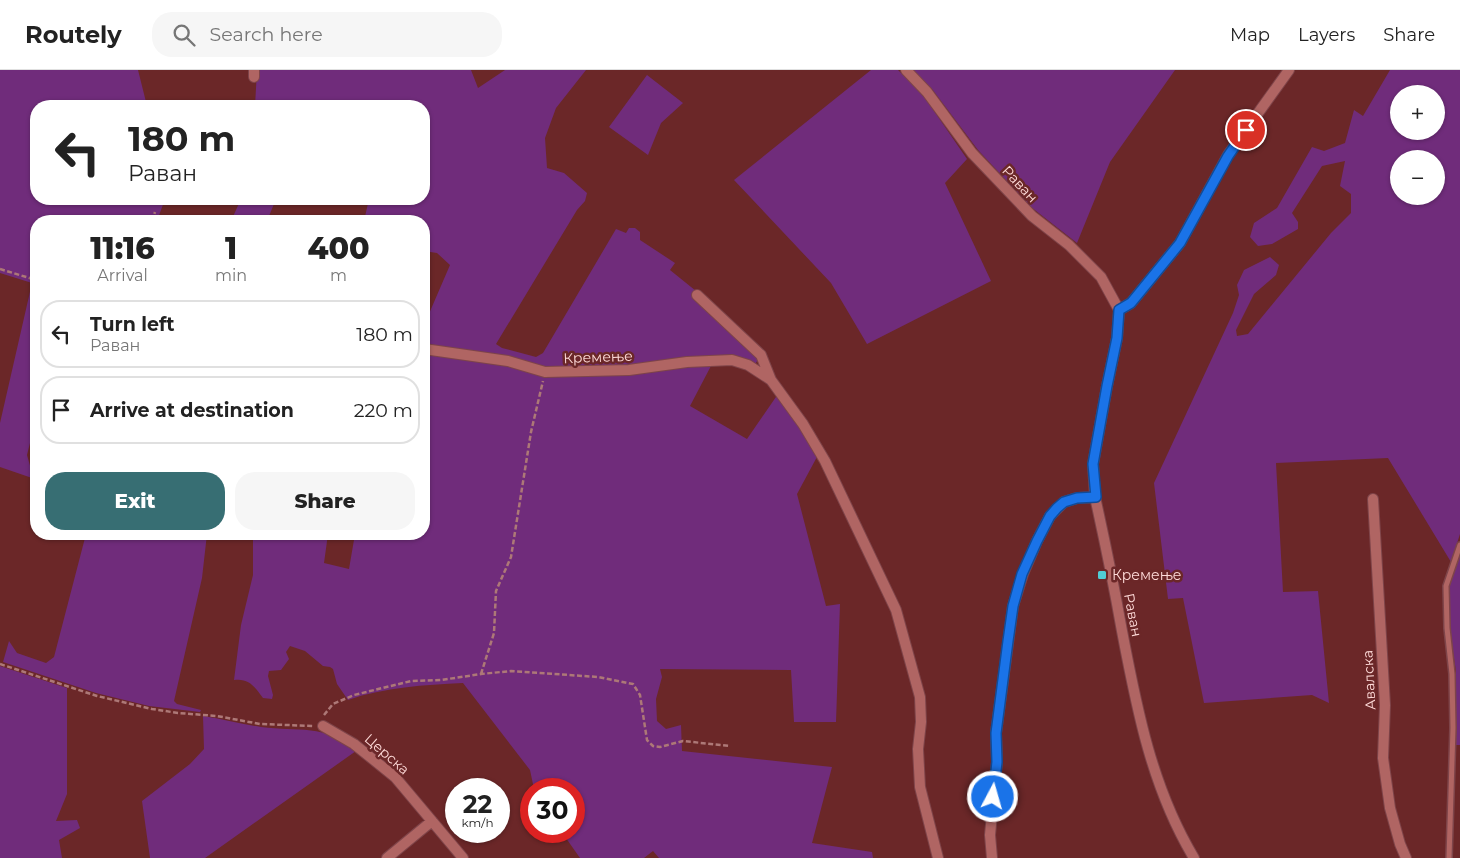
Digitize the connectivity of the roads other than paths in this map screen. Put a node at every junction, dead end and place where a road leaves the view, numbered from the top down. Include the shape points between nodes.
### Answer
1 (906, 70) edge
2 (1289, 70) edge
3 (697, 295) dead end
4 (1119, 310) junction
5 (430, 350) edge
6 (771, 380) junction
7 (1096, 497) junction
8 (1373, 499) dead end
9 (1460, 545) edge
10 (323, 726) road end
11 (432, 821) junction
12 (387, 858) edge
13 (463, 858) edge
14 (938, 858) edge
15 (992, 858) edge
16 (1194, 858) edge
17 (1406, 858) edge
18 (1449, 858) edge

1 - 4 street, Раван via 927,92 972,153 1032,216 1091,265
2 - 4 street via 1228,156 1180,243 1131,303
3 - 6 street, Кремење via 760,355
4 - 7 street, Раван via 1117,338 1093,464
5 - 6 street, Кремење via 508,361 545,372 629,370 732,360 748,365
6 - 14 street, Кремење via 825,461 896,610 920,697 920,787
7 - 15 street via 1064,502 1050,516 1022,574 1013,606 996,733 997,762 990,835
7 - 16 street, Раван via 1146,745 1163,798
8 - 17 street, Авалска via 1385,705 1383,758 1390,808
9 - 18 lane via 1446,586 1453,728
10 - 11 street, Церска via 354,744 395,777
11 - 12 street
11 - 13 street, Церска

